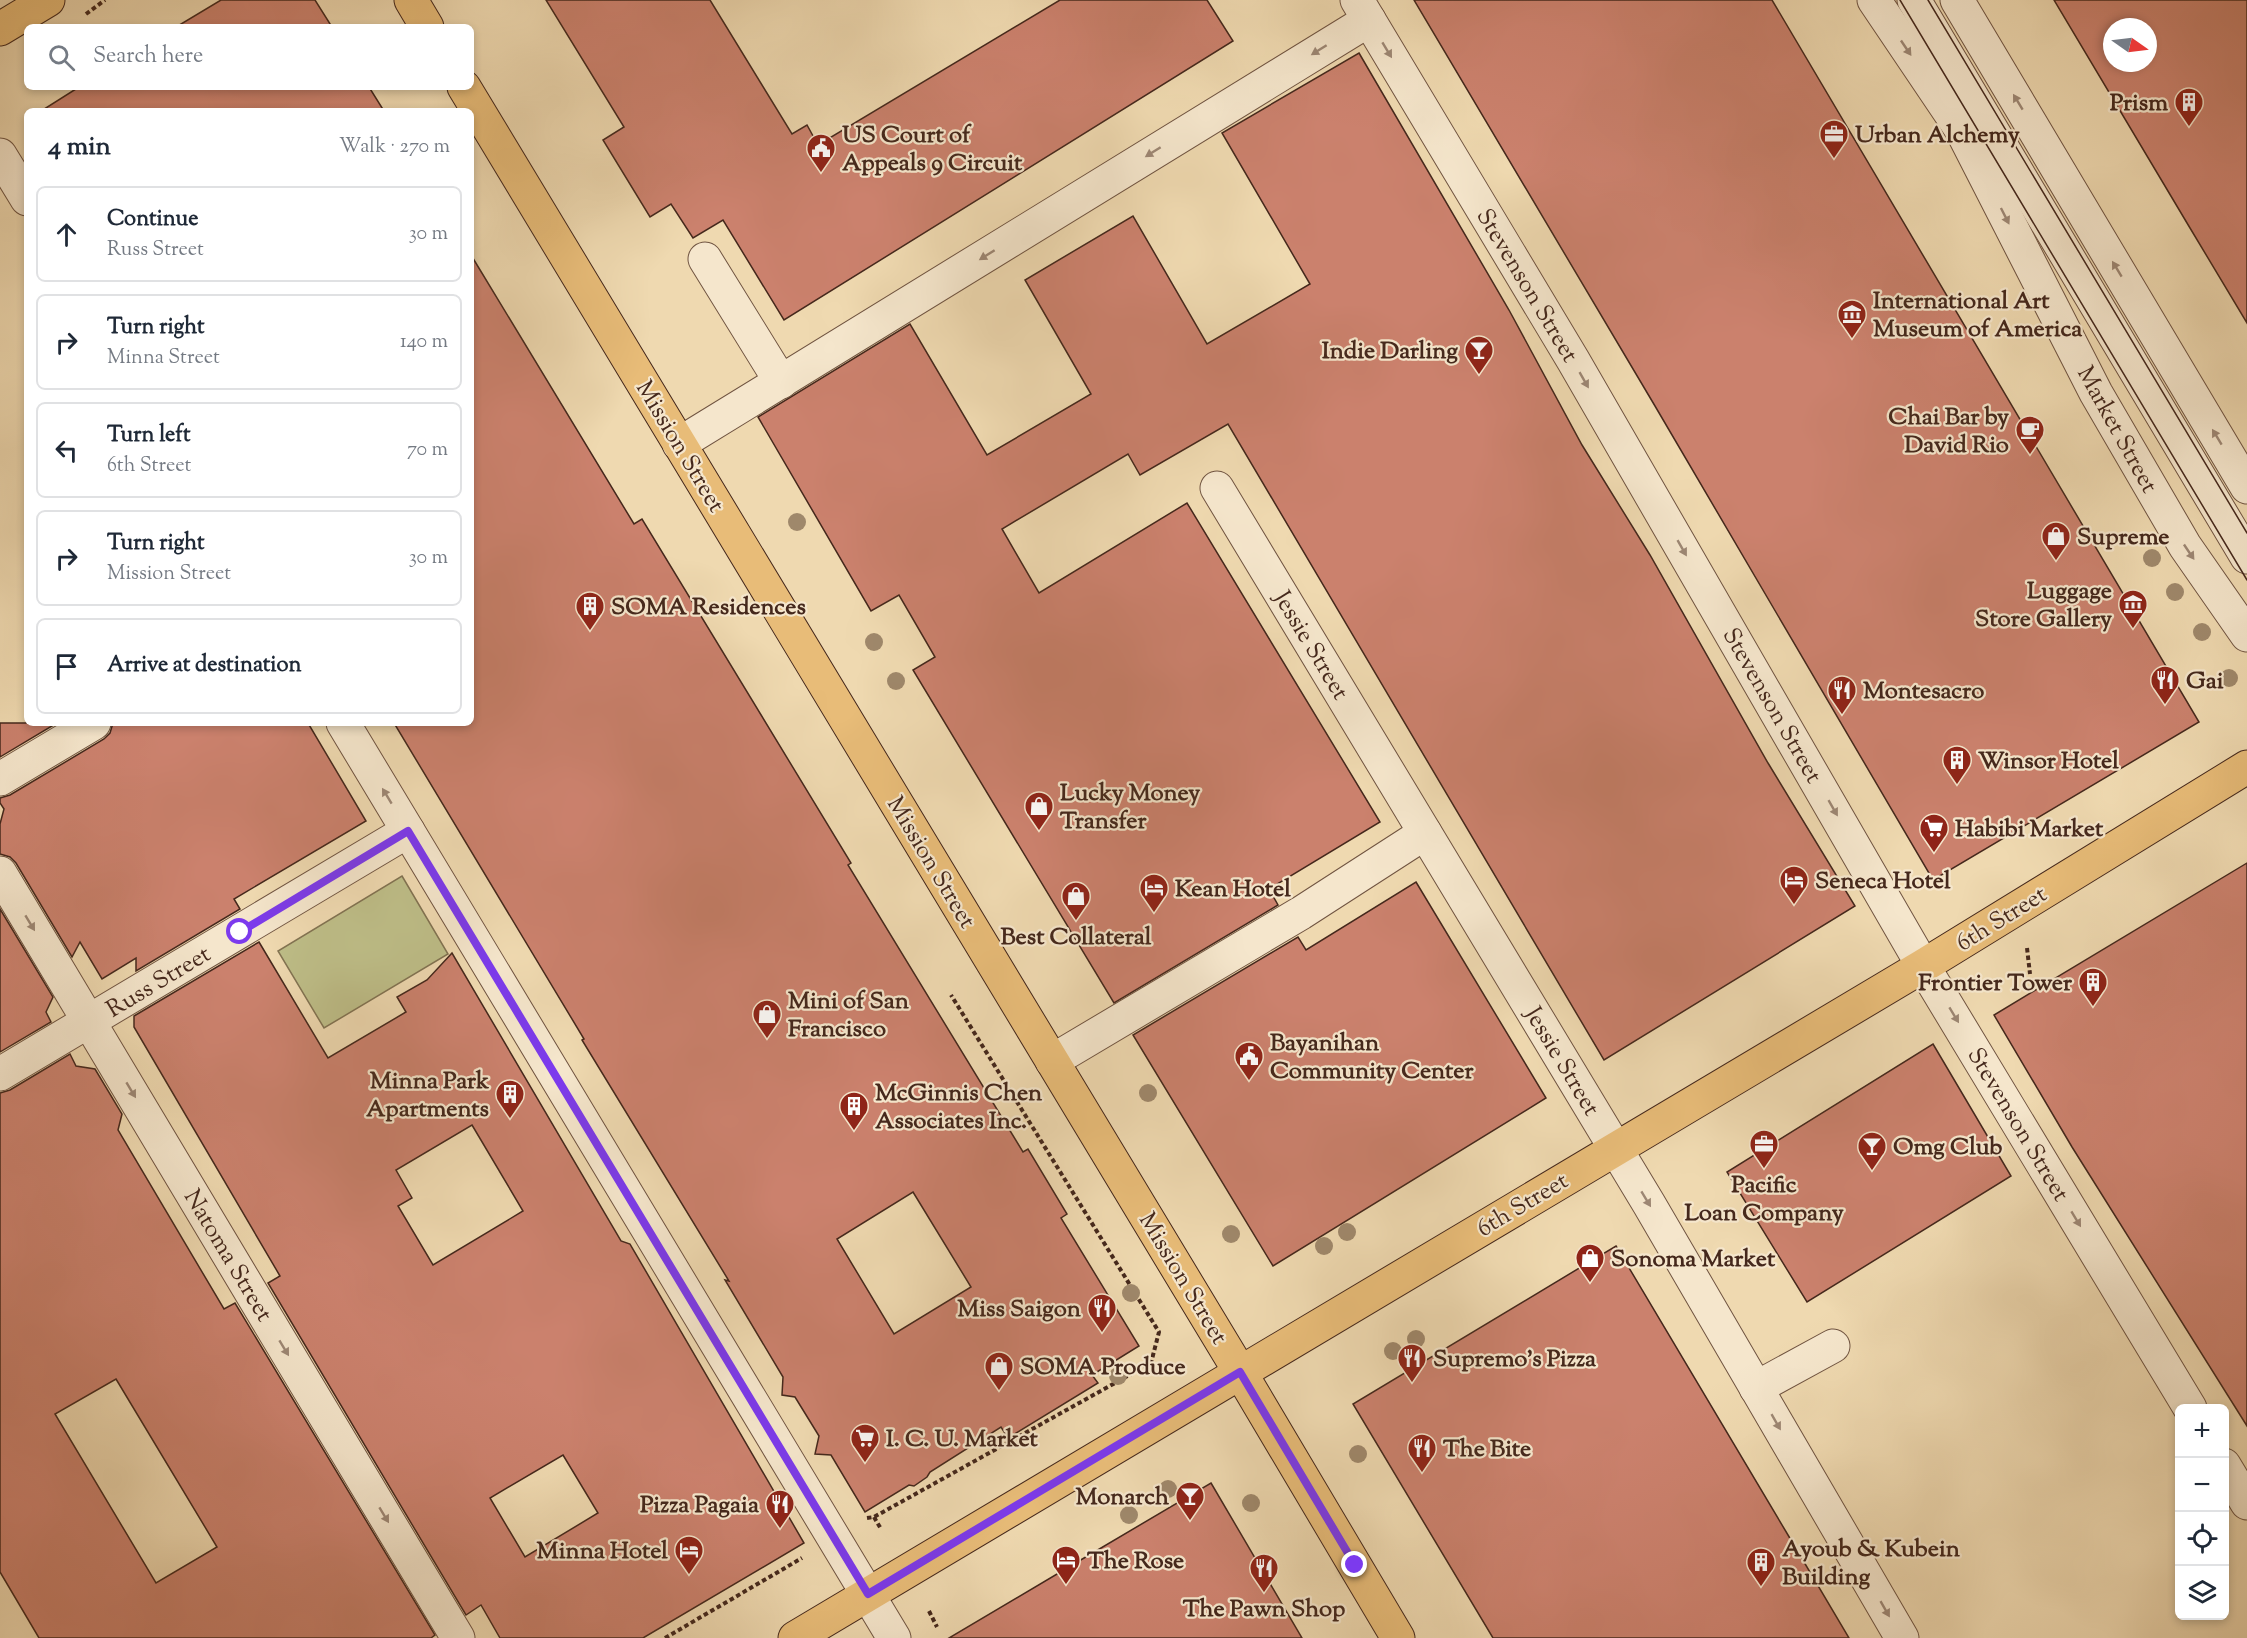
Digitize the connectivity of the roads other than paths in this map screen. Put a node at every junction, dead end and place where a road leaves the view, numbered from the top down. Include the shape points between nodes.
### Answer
1 (48, 0) edge
2 (411, 0) edge
3 (1874, 0) edge
4 (1914, 0) edge
5 (1957, 0) edge
6 (1363, 10) edge
7 (425, 24) edge
8 (0, 29) edge
9 (466, 90) edge
10 (0, 155) edge
11 (24, 194) edge
12 (705, 259) dead end
13 (781, 382) junction
14 (679, 444) junction
15 (2247, 487) edge
16 (1217, 488) dead end
17 (2247, 557) edge
18 (2247, 634) edge
19 (89, 726) edge
20 (345, 726) edge
21 (2247, 767) edge
22 (0, 779) edge
23 (408, 831) junction
24 (1425, 833) junction
25 (0, 873) edge
26 (1923, 966) junction
27 (90, 1022) junction
28 (1052, 1061) junction
29 (0, 1074) edge
30 (1616, 1149) junction
31 (1833, 1346) dead end
32 (1240, 1372) junction
33 (1756, 1388) junction
34 (2188, 1404) edge
35 (2229, 1473) edge
36 (2247, 1503) edge
37 (868, 1594) junction
38 (458, 1638) edge
39 (795, 1638) edge
40 (894, 1638) edge
41 (1398, 1638) edge
42 (1902, 1638) edge

1 - 8 main road
2 - 7 main road
3 -> 18 street, Market Street via 1961,129 2096,393 2185,546
4 - 17 street, Market Street
15 -> 5 street
6 -> 13 street
6 -> 26 street, Stevenson Street via 1573,360
9 - 14 main road, Mission Street
10 - 11 street
12 - 13 street
13 - 14 street
14 - 28 main road, Mission Street
16 - 24 street, Jessie Street
19 - 22 street
23 -> 20 street
21 - 26 main road, 6th Street
23 - 27 street, Russ Street
23 - 37 street
24 - 28 street via 1301,913
24 - 30 street, Jessie Street
25 -> 27 street, Natoma Street
26 - 30 main road, 6th Street
26 -> 34 street, Stevenson Street
27 - 29 street, Russ Street
27 -> 38 street, Natoma Street
28 - 32 main road, Mission Street
30 - 32 main road, 6th Street
30 -> 33 street, Jessie Street
31 - 33 street
32 - 37 main road, 6th Street
32 - 41 main road, Mission Street
33 -> 42 street, Jessie Street
35 - 36 street
37 - 39 main road, 6th Street
37 - 40 street

